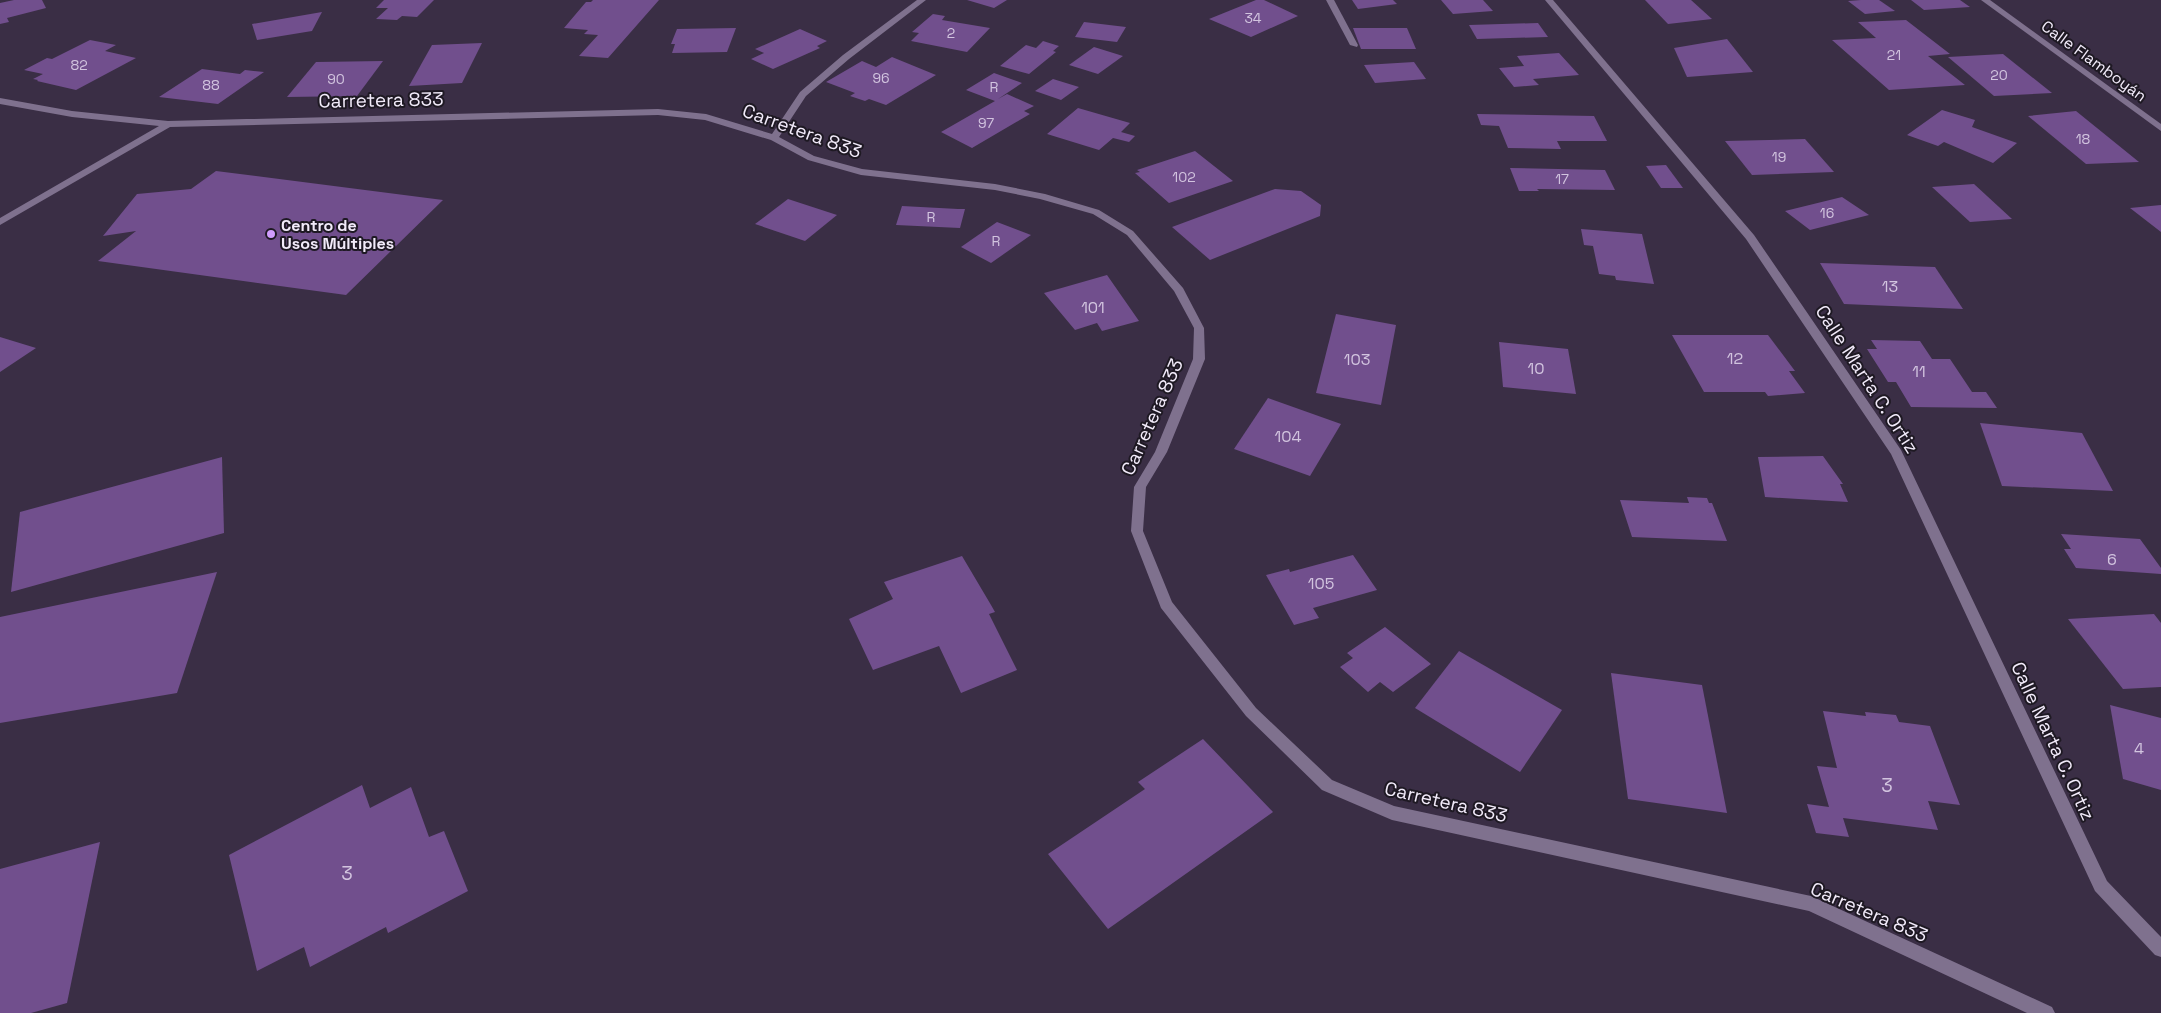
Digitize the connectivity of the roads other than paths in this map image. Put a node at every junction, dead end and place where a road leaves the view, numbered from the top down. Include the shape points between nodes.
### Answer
1 (922, 0) edge
2 (1330, 0) edge
3 (1549, 0) edge
4 (1985, 0) edge
5 (1354, 45) dead end
6 (0, 101) edge
7 (168, 124) junction
8 (2161, 128) edge
9 (774, 138) junction
10 (0, 222) edge
11 (2161, 949) edge
12 (2046, 1013) edge

1 - 9 street via 803,94
2 - 5 street
3 - 11 street, Calle Marta C. Ortiz via 1750,237 1897,453 2101,886
4 - 8 street, Calle Flamboyán
6 - 7 street, Carretera 833 via 72,114
7 - 9 street, Carretera 833 via 658,112 706,117
7 - 10 street
9 - 12 street, Carretera 833 via 811,158 861,172 995,187 1042,196 1096,212 1130,233 1179,290 1198,328 1199,359 1161,452 1140,487 1137,531 1166,604 1251,712 1327,785 1392,813 1811,904

